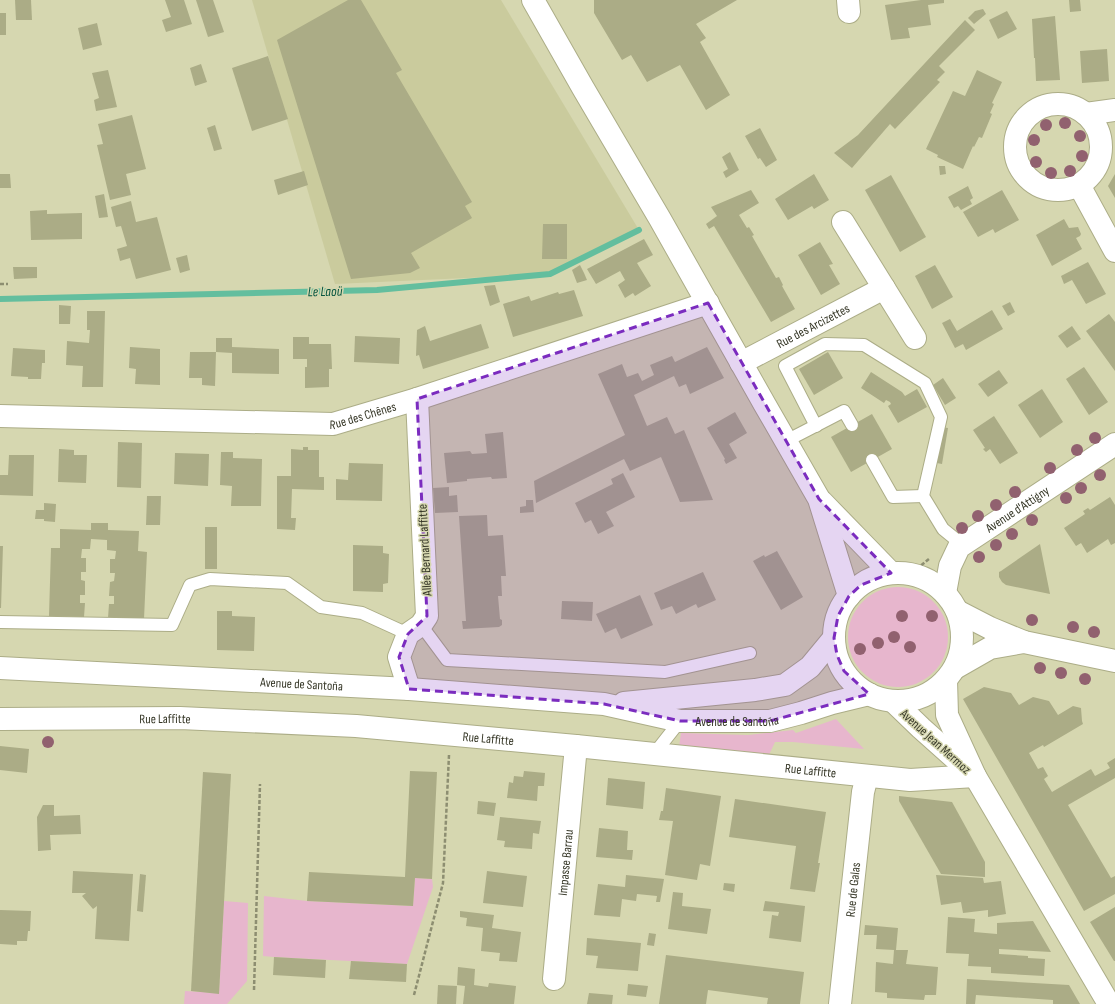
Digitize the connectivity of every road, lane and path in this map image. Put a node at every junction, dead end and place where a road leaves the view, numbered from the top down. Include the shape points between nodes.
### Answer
1 (533, 0) edge
2 (1115, 110) edge
3 (1086, 114) junction
4 (1108, 144) edge
5 (1079, 185) junction
6 (843, 222) dead end
7 (1115, 251) edge
8 (0, 284) edge
9 (8, 284) dead end
10 (884, 288) junction
11 (708, 303) junction
12 (915, 338) dead end
13 (741, 363) junction
14 (417, 399) junction
15 (0, 416) edge
16 (816, 426) junction
17 (852, 426) dead end
18 (786, 441) junction
19 (1115, 444) edge
20 (872, 460) dead end
21 (923, 496) junction
22 (819, 499) junction
23 (959, 547) junction
24 (891, 573) junction
25 (849, 596) junction
26 (951, 602) junction
27 (0, 622) edge
28 (414, 630) junction
29 (834, 638) junction
30 (1024, 642) junction
31 (750, 653) dead end
32 (1115, 661) edge
33 (0, 668) edge
34 (950, 674) junction
35 (409, 690) junction
36 (869, 694) junction
37 (893, 701) junction
38 (604, 704) junction
39 (0, 719) edge
40 (680, 721) junction
41 (450, 734) junction
42 (576, 746) junction
43 (654, 754) junction
44 (867, 776) junction
45 (975, 776) junction
46 (260, 784) dead end
47 (554, 979) dead end
48 (254, 990) dead end
49 (414, 995) dead end
50 (840, 1004) edge
51 (1109, 1004) edge

1 - 11 street
2 - 3 street
3 - 4 street
3 - 5 street via 1073,107 1059,104 1045,106 1032,112 1022,123 1016,136 1018,164 1026,176 1037,185 1050,190 1065,190
4 - 5 street via 1090,176
5 - 7 street
6 - 10 street
8 - 9 path
10 - 12 street
10 - 13 street, Rue des Arcizettes
11 - 13 street
11 - 14 street, Rue des Chênes
13 - 18 street
14 - 15 street, Rue des Chênes via 334,424
14 - 28 street, Allée Bernard Laffitte via 427,616
16 - 17 lane via 844,411
16 - 18 lane
16 - 21 lane via 785,366 825,344 864,345 925,383 941,416
18 - 22 street
19 - 23 street, Avenue d'Attigny
20 - 21 lane via 893,497
21 - 23 lane via 943,529 954,538
22 - 24 street
22 - 25 street
23 - 26 street via 950,566
24 - 25 street via 875,577
24 - 26 street via 911,574 929,580
25 - 29 street via 838,616
26 - 30 street via 990,628
26 - 34 street via 962,630 961,649
27 - 28 lane via 172,626 190,585 210,579 287,583 321,607 362,613
28 - 31 lane via 448,660 665,672
28 - 35 street, Allée Bernard Laffitte via 399,657
29 - 36 street via 837,655 844,671 855,684
29 - 38 street, Avenue de Santoña via 810,667 785,685
30 - 32 street
30 - 34 street via 990,648
33 - 35 street, Avenue de Santoña
34 - 37 street via 930,693 912,700
34 - 45 street, Avenue Jean Mermoz via 947,715
35 - 38 street, Avenue de Santoña
36 - 37 street
36 - 40 street, Avenue de Santoña via 832,702 770,721
37 - 45 street, Avenue Jean Mermoz
38 - 40 street, Avenue de Santoña
39 - 41 street, Rue Laffitte via 180,718 363,726
40 - 43 lane
41 - 42 street, Rue Laffitte
41 - 49 path via 443,883
42 - 43 street, Rue Laffitte
42 - 47 street, Impasse Barrau
43 - 44 street, Rue Laffitte
44 - 45 street, Rue Laffitte via 910,780
44 - 50 street, Rue de Galas via 863,792
45 - 51 street
46 - 48 path

